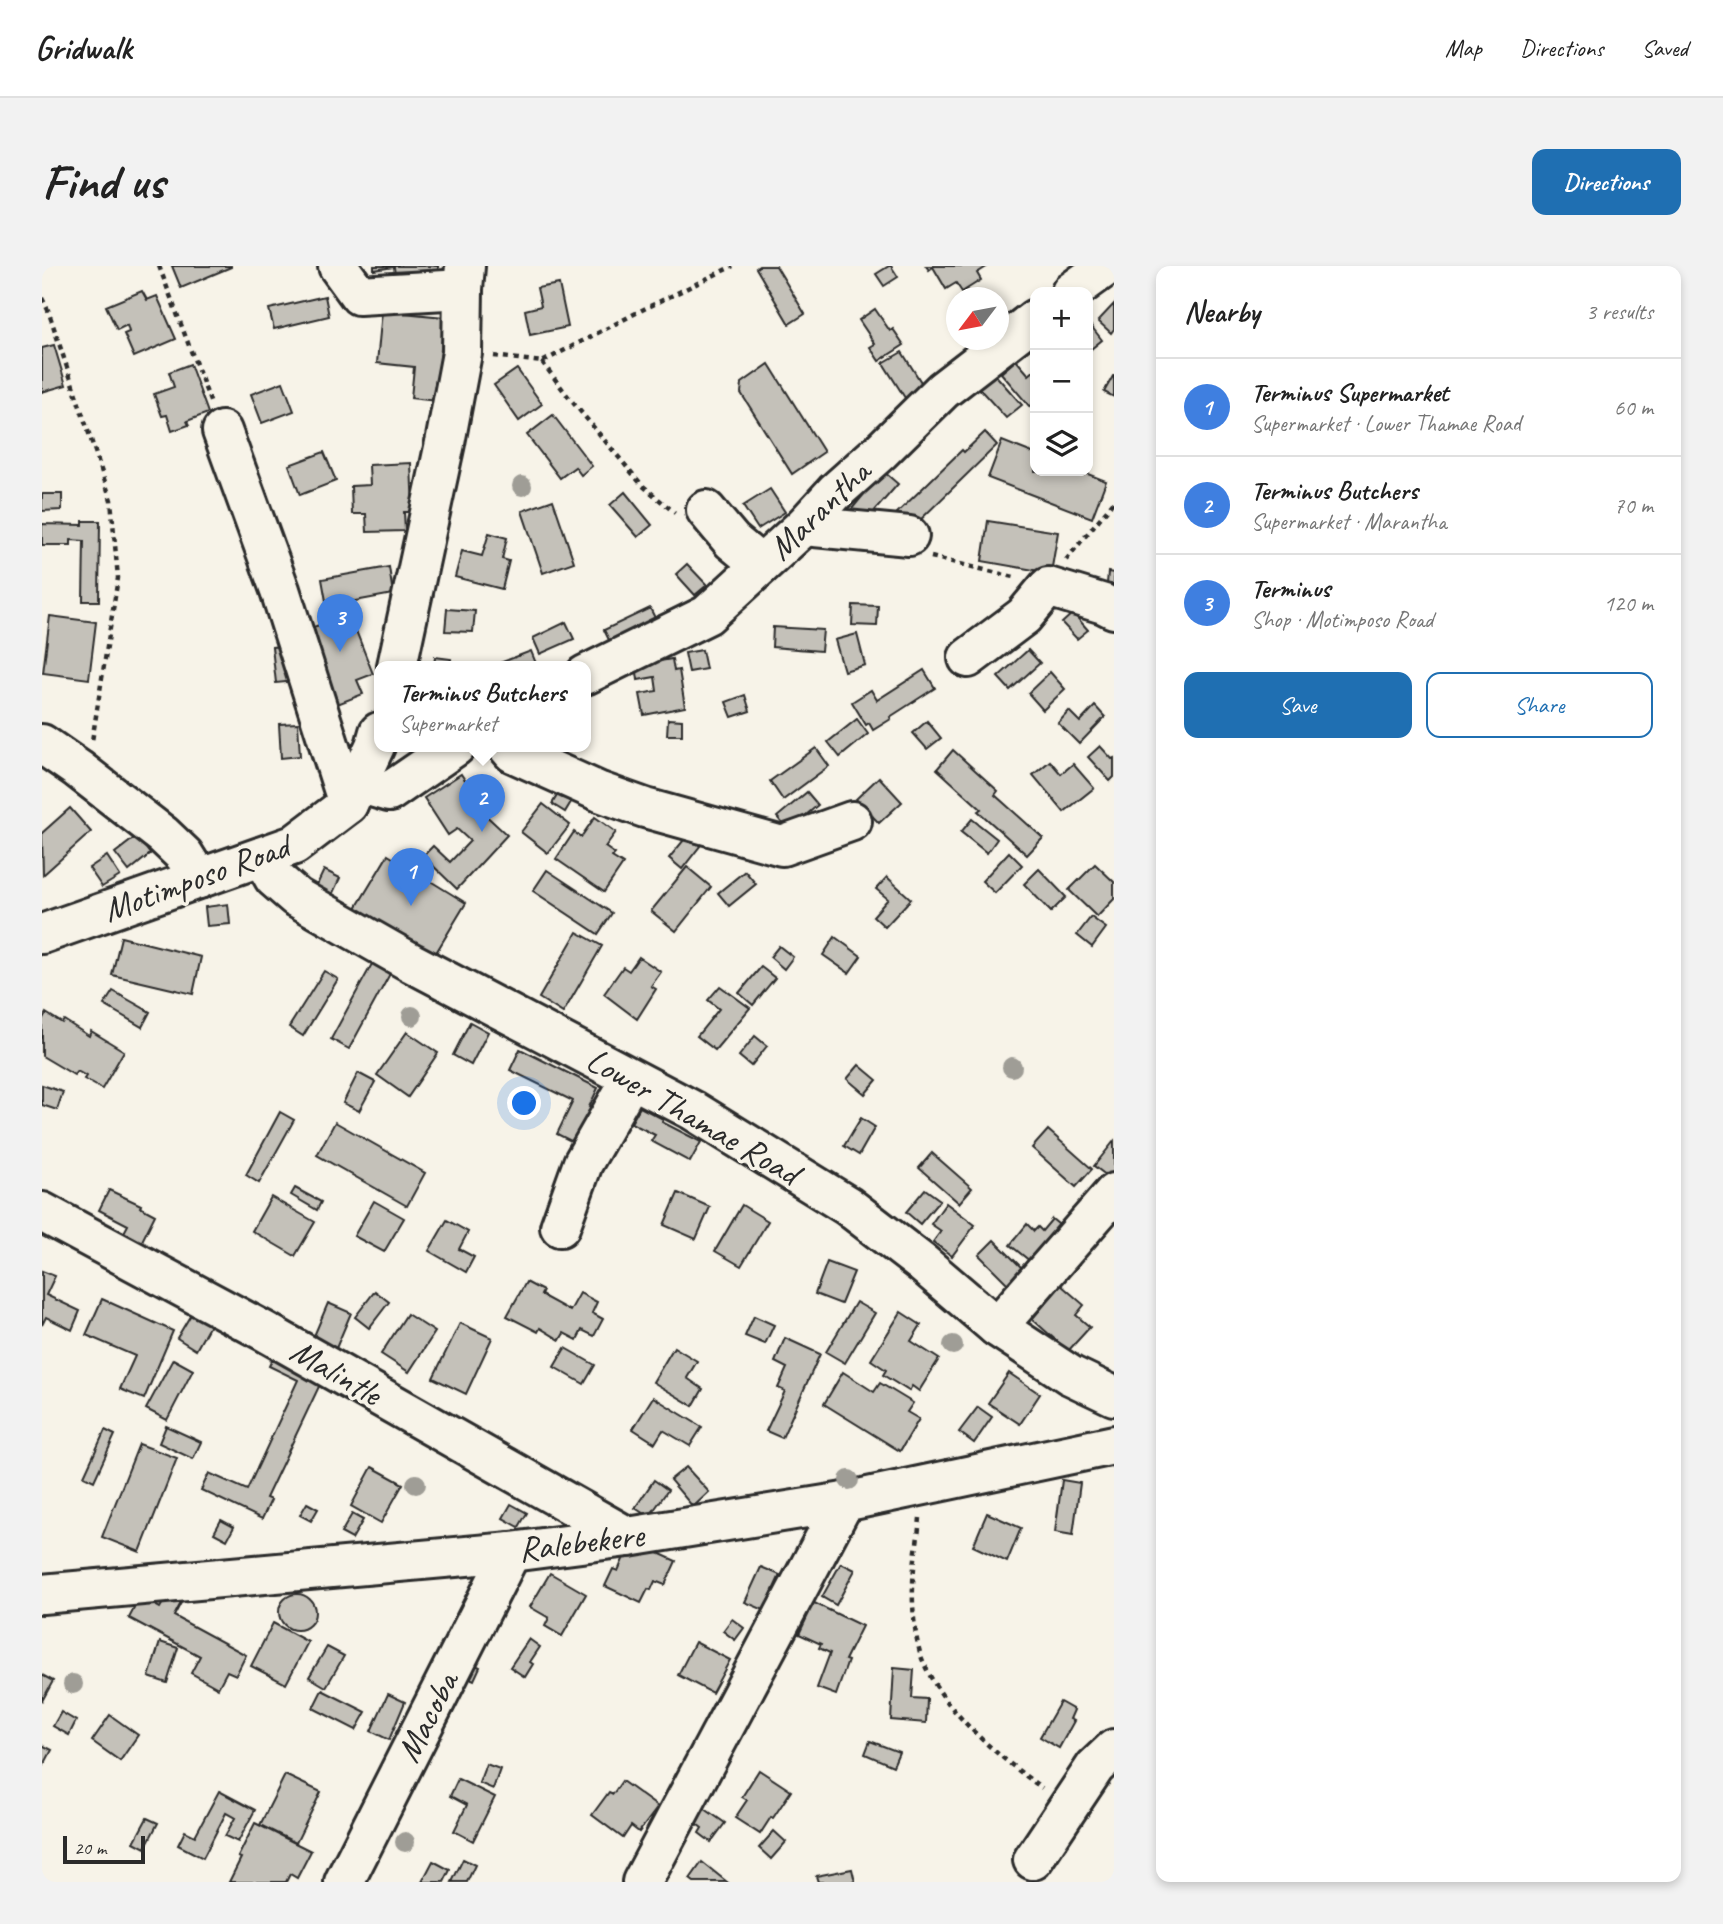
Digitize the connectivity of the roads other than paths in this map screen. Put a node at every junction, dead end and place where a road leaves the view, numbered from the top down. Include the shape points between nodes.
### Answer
1 (338, 266) edge
2 (1103, 267) edge
3 (468, 272) edge
4 (1077, 287) edge
5 (1030, 323) edge
6 (222, 431) road end
7 (706, 510) road end
8 (804, 526) junction
9 (914, 545) road end
10 (761, 565) junction
11 (1114, 610) edge
12 (968, 658) dead end
13 (398, 661) edge
14 (591, 672) edge
15 (42, 744) edge
16 (374, 748) edge
17 (447, 752) edge
18 (512, 752) edge
19 (353, 793) junction
20 (852, 821) dead end
21 (262, 857) junction
22 (200, 879) junction
23 (44, 928) edge
24 (631, 1079) junction
25 (1114, 1193) edge
26 (42, 1212) edge
27 (560, 1227) dead end
28 (998, 1327) junction
29 (1114, 1396) edge
30 (1114, 1446) edge
31 (844, 1502) junction
32 (628, 1537) junction
33 (510, 1552) junction
34 (42, 1594) edge
35 (1114, 1749) edge
36 (1033, 1860) dead end
37 (344, 1882) edge
38 (642, 1882) edge

1 - 3 street via 359,295
2 - 4 street
3 - 13 street via 462,353
5 - 8 street, Marantha via 943,390
6 - 19 street
7 - 10 street via 732,541
8 - 9 street
8 - 10 street, Marantha
10 - 14 street, Marantha via 707,615
11 - 12 street via 1048,587 1024,616
15 - 22 street via 163,835
16 - 19 street, Motimposo Road
17 - 19 street via 389,792
18 - 20 street via 645,808 782,846
19 - 21 street, Motimposo Road via 294,845
21 - 22 street, Motimposo Road
21 - 24 street, Lower Thamae Road via 274,878 296,897
22 - 23 street, Motimposo Road
24 - 27 street via 583,1163
24 - 28 street, Lower Thamae Road via 694,1111 848,1206
25 - 28 street
26 - 32 street, Malintle via 264,1331
28 - 29 street, Lower Thamae Road via 1070,1375
30 - 31 street, Ralebekere
31 - 32 street, Ralebekere
31 - 38 street
32 - 33 street, Ralebekere
33 - 34 street, Ralebekere
33 - 37 street, Macoba
35 - 36 street via 1095,1767

